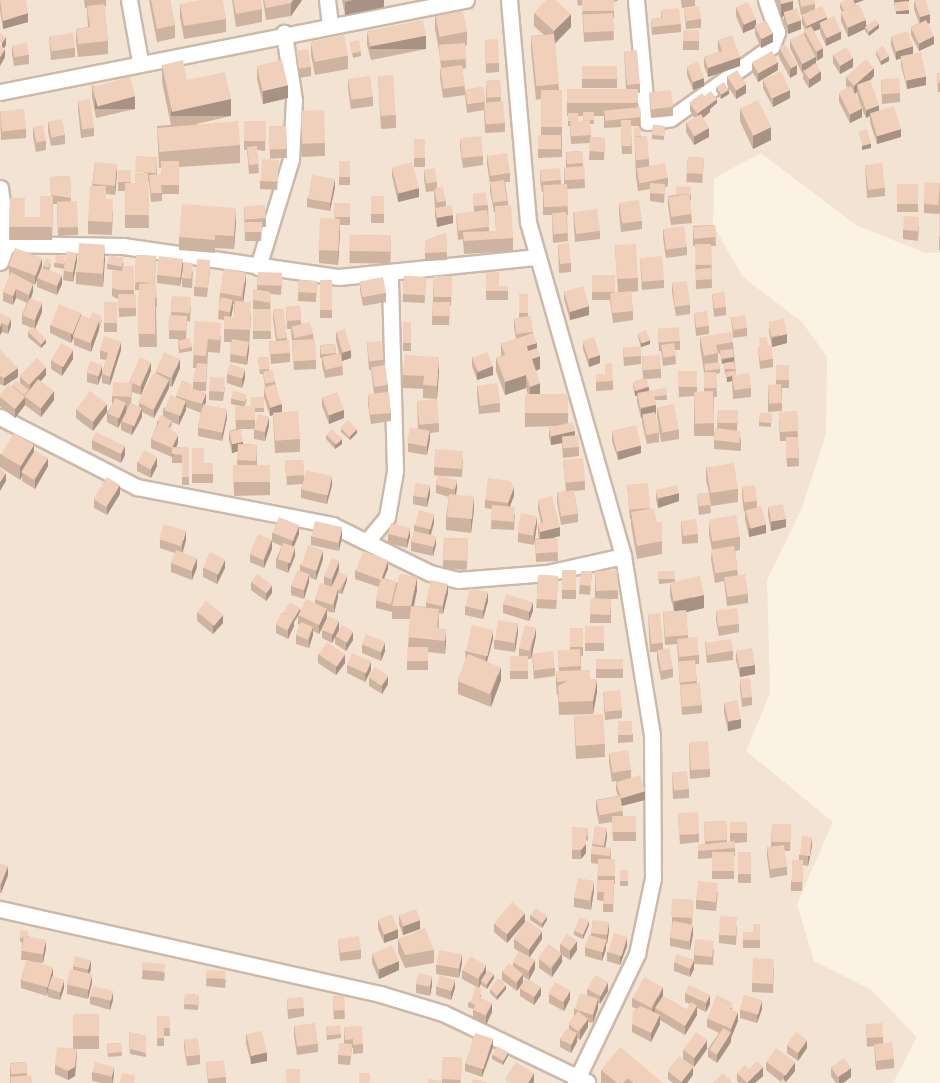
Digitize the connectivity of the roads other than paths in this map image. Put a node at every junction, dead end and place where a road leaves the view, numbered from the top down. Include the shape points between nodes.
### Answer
1 (129, 0) edge
2 (327, 0) edge
3 (466, 0) edge
4 (509, 0) edge
5 (636, 0) edge
6 (766, 0) edge
7 (330, 24) junction
8 (284, 33) junction
9 (140, 61) junction
10 (0, 92) edge
11 (0, 188) edge
12 (4, 243) edge
13 (535, 257) junction
14 (0, 262) edge
15 (258, 267) junction
16 (390, 275) junction
17 (0, 417) edge
18 (368, 541) junction
19 (623, 556) junction
20 (0, 909) edge
21 (581, 1081) edge

1 - 9 street
2 - 7 street
3 - 7 street
4 - 13 street via 522,178
5 - 6 street via 647,122 670,118 772,46 777,32
7 - 8 street
8 - 9 street
8 - 15 street via 294,100 291,159
9 - 10 street
11 - 12 street
12 - 14 street
12 - 15 street via 123,246
13 - 16 street
13 - 19 street
15 - 16 street via 339,277
16 - 18 street via 395,471 387,516
17 - 18 street via 137,487 294,516
18 - 19 street via 430,573 458,580 547,573
19 - 21 street via 652,736 652,878 637,954
20 - 21 street via 380,994 443,1013

